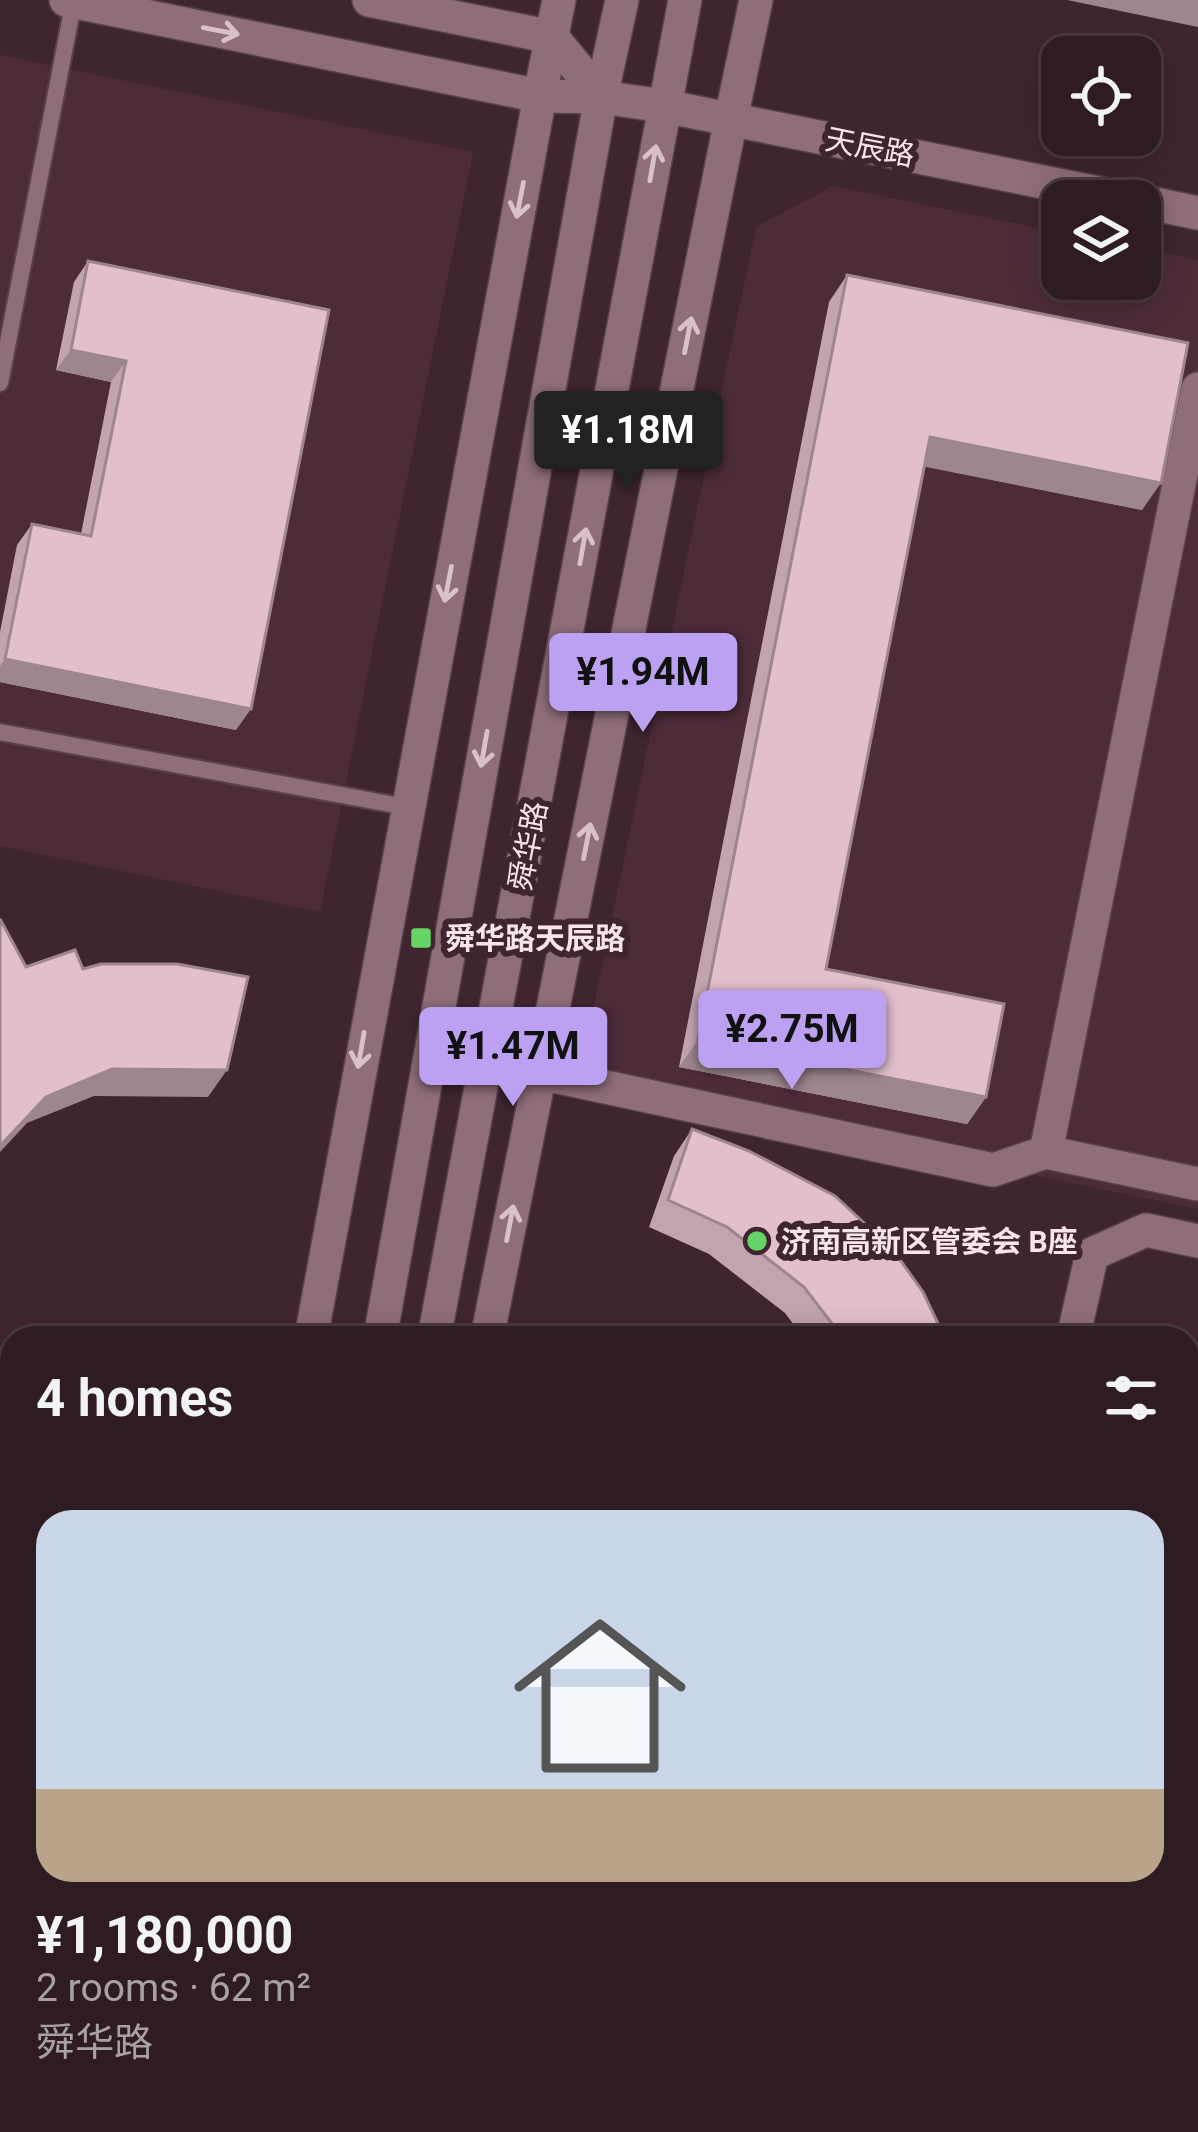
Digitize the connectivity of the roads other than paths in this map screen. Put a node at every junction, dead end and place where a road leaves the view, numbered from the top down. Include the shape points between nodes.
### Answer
1 (71, 0) edge
2 (369, 0) edge
3 (559, 0) edge
4 (622, 0) edge
5 (686, 0) edge
6 (756, 0) edge
7 (552, 37) junction
8 (541, 91) junction
9 (601, 97) junction
10 (664, 106) junction
11 (731, 119) junction
12 (1041, 181) edge
13 (1161, 205) edge
14 (1198, 213) edge
15 (0, 383) edge
16 (1198, 389) edge
17 (0, 732) edge
18 (406, 807) junction
19 (540, 1073) junction
20 (1046, 1152) junction
21 (1198, 1184) edge
22 (1198, 1241) edge
23 (313, 1326) edge
24 (382, 1326) edge
25 (436, 1326) edge
26 (489, 1326) edge
27 (1076, 1326) edge

1 -> 8 main road, 天辰路
1 - 15 lane
2 - 7 main road
3 - 7 main road
4 - 9 main road, 舜华路
5 - 10 main road, 舜华路
6 - 11 main road
7 - 8 main road
7 - 9 main road
8 - 9 main road, 天辰路
8 -> 18 main road
9 - 10 main road, 天辰路
9 -> 24 main road, 舜华路
10 - 11 main road, 天辰路
25 -> 10 main road, 舜华路
11 - 12 main road, 天辰路
19 -> 11 main road
13 - 14 main road, 天辰路
16 - 20 main road
17 - 18 lane
18 -> 23 main road
19 - 20 main road via 993,1170
26 -> 19 main road
20 - 21 main road
22 - 27 main road via 1146,1230 1092,1255

